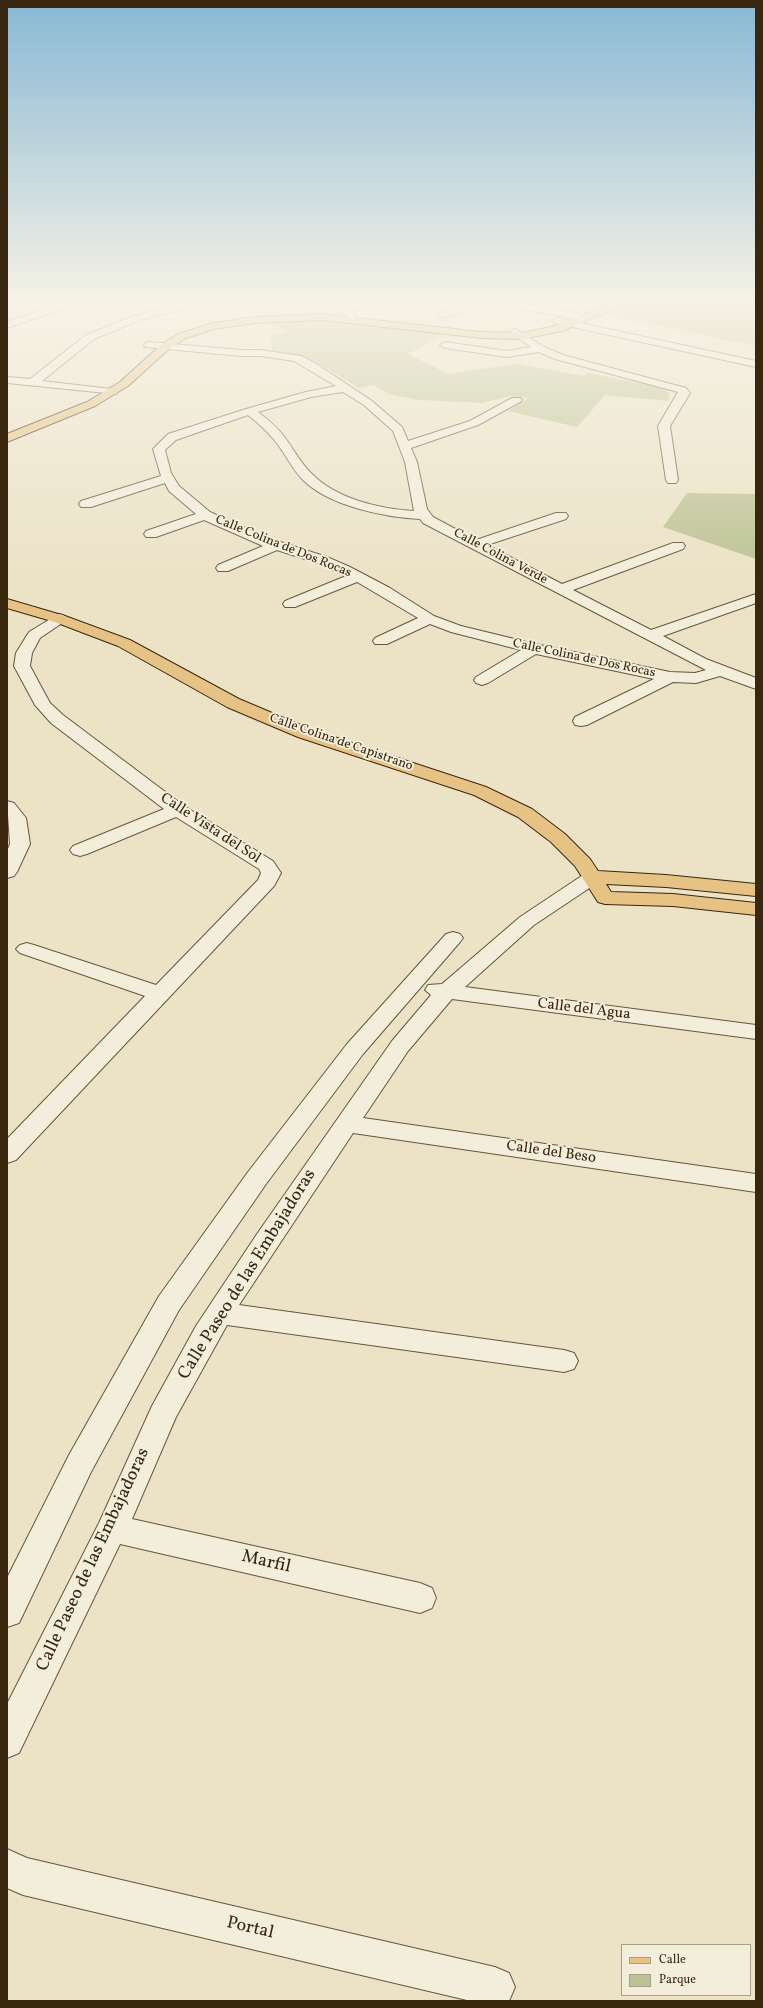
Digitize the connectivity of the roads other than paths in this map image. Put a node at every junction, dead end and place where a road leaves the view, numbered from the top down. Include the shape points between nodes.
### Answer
1 (91, 393) edge
2 (101, 393) edge
3 (318, 393) edge
4 (351, 393) edge
5 (684, 393) edge
6 (516, 400) dead end
7 (250, 411) junction
8 (7, 429) edge
9 (7, 438) edge
10 (405, 446) junction
11 (168, 478) junction
12 (672, 480) dead end
13 (86, 504) dead end
14 (205, 515) junction
15 (423, 515) junction
16 (561, 516) dead end
17 (151, 534) dead end
18 (476, 544) junction
19 (276, 545) junction
20 (678, 546) dead end
21 (223, 568) dead end
22 (357, 577) junction
23 (562, 589) junction
24 (756, 598) edge
25 (7, 603) edge
26 (290, 604) dead end
27 (429, 618) junction
28 (60, 619) junction
29 (652, 635) junction
30 (381, 641) dead end
31 (534, 649) junction
32 (719, 670) junction
33 (670, 677) junction
34 (482, 680) dead end
35 (756, 684) edge
36 (581, 722) dead end
37 (7, 807) edge
38 (177, 810) junction
39 (80, 850) dead end
40 (7, 872) edge
41 (594, 877) junction
42 (756, 890) edge
43 (567, 895) junction
44 (605, 898) junction
45 (756, 909) edge
46 (453, 938) dead end
47 (27, 949) dead end
48 (413, 984) junction
49 (446, 992) junction
50 (161, 994) junction
51 (756, 1032) edge
52 (347, 1124) junction
53 (7, 1154) edge
54 (756, 1183) edge
55 (220, 1313) junction
56 (564, 1361) dead end
57 (112, 1528) junction
58 (420, 1598) dead end
59 (7, 1612) edge
60 (7, 1741) edge
61 (7, 1868) edge
62 (495, 1987) dead end

1 - 8 main road via 70,404
2 - 9 main road via 69,414
3 - 7 street, Calle Colina de Dos Rocas
4 - 10 street via 390,422 398,430
5 - 12 street via 664,426
6 - 10 street via 474,423
7 - 11 street, Calle Colina de Dos Rocas via 172,437 159,449
7 - 15 street via 275,433 296,463 318,486 370,507 401,514
10 - 15 street
11 - 13 street
11 - 14 street, Calle Colina de Dos Rocas via 174,488
14 - 17 street
14 - 19 street, Calle Colina de Dos Rocas
15 - 18 street, Calle Colina Verde
16 - 18 street
18 - 23 street, Calle Colina Verde
19 - 21 street
19 - 22 street, Calle Colina de Dos Rocas via 322,560
20 - 23 street
22 - 26 street
22 - 27 street, Calle Colina de Dos Rocas
23 - 29 street, Calle Colina Verde
24 - 29 street
25 - 28 main road, Calle Colina de Capistrano
27 - 30 street
27 - 31 street, Calle Colina de Dos Rocas via 456,629
28 - 38 street, Calle Vista del Sol via 34,636 24,653 22,666 43,705 57,719
28 - 41 main road, Calle Colina de Capistrano via 124,643 233,703 304,733 480,791 525,813 558,838
29 - 32 street, Calle Colina Verde
31 - 33 street, Calle Colina de Dos Rocas
31 - 34 street
32 - 33 street, Calle Colina de Dos Rocas via 696,678
32 - 35 street, Calle Colina Verde
33 - 36 street
37 - 40 street via 17,818 20,844
38 - 39 street
38 - 50 street, Calle Vista del Sol via 266,865 271,873 267,882
41 - 42 main road
41 - 43 street, Calle Paseo de las Embajadoras
41 - 44 main road, Calle Colina de Capistrano
43 - 44 street
43 - 49 street, Calle Paseo de las Embajadoras via 527,921
44 - 45 main road via 673,900
46 - 48 street
47 - 50 street
48 - 49 street, Calle del Agua
48 - 59 street via 351,1055 257,1178 169,1303 80,1464
49 - 51 street, Calle del Agua
49 - 52 street, Calle Paseo de las Embajadoras via 400,1046
50 - 53 street, Calle Vista del Sol
52 - 54 street, Calle del Beso
52 - 55 street, Calle Paseo de las Embajadoras
55 - 56 street
55 - 57 street, Calle Paseo de las Embajadoras via 162,1414
57 - 58 street, Marfil
57 - 60 street, Calle Paseo de las Embajadoras
61 - 62 street, Portal via 23,1876

